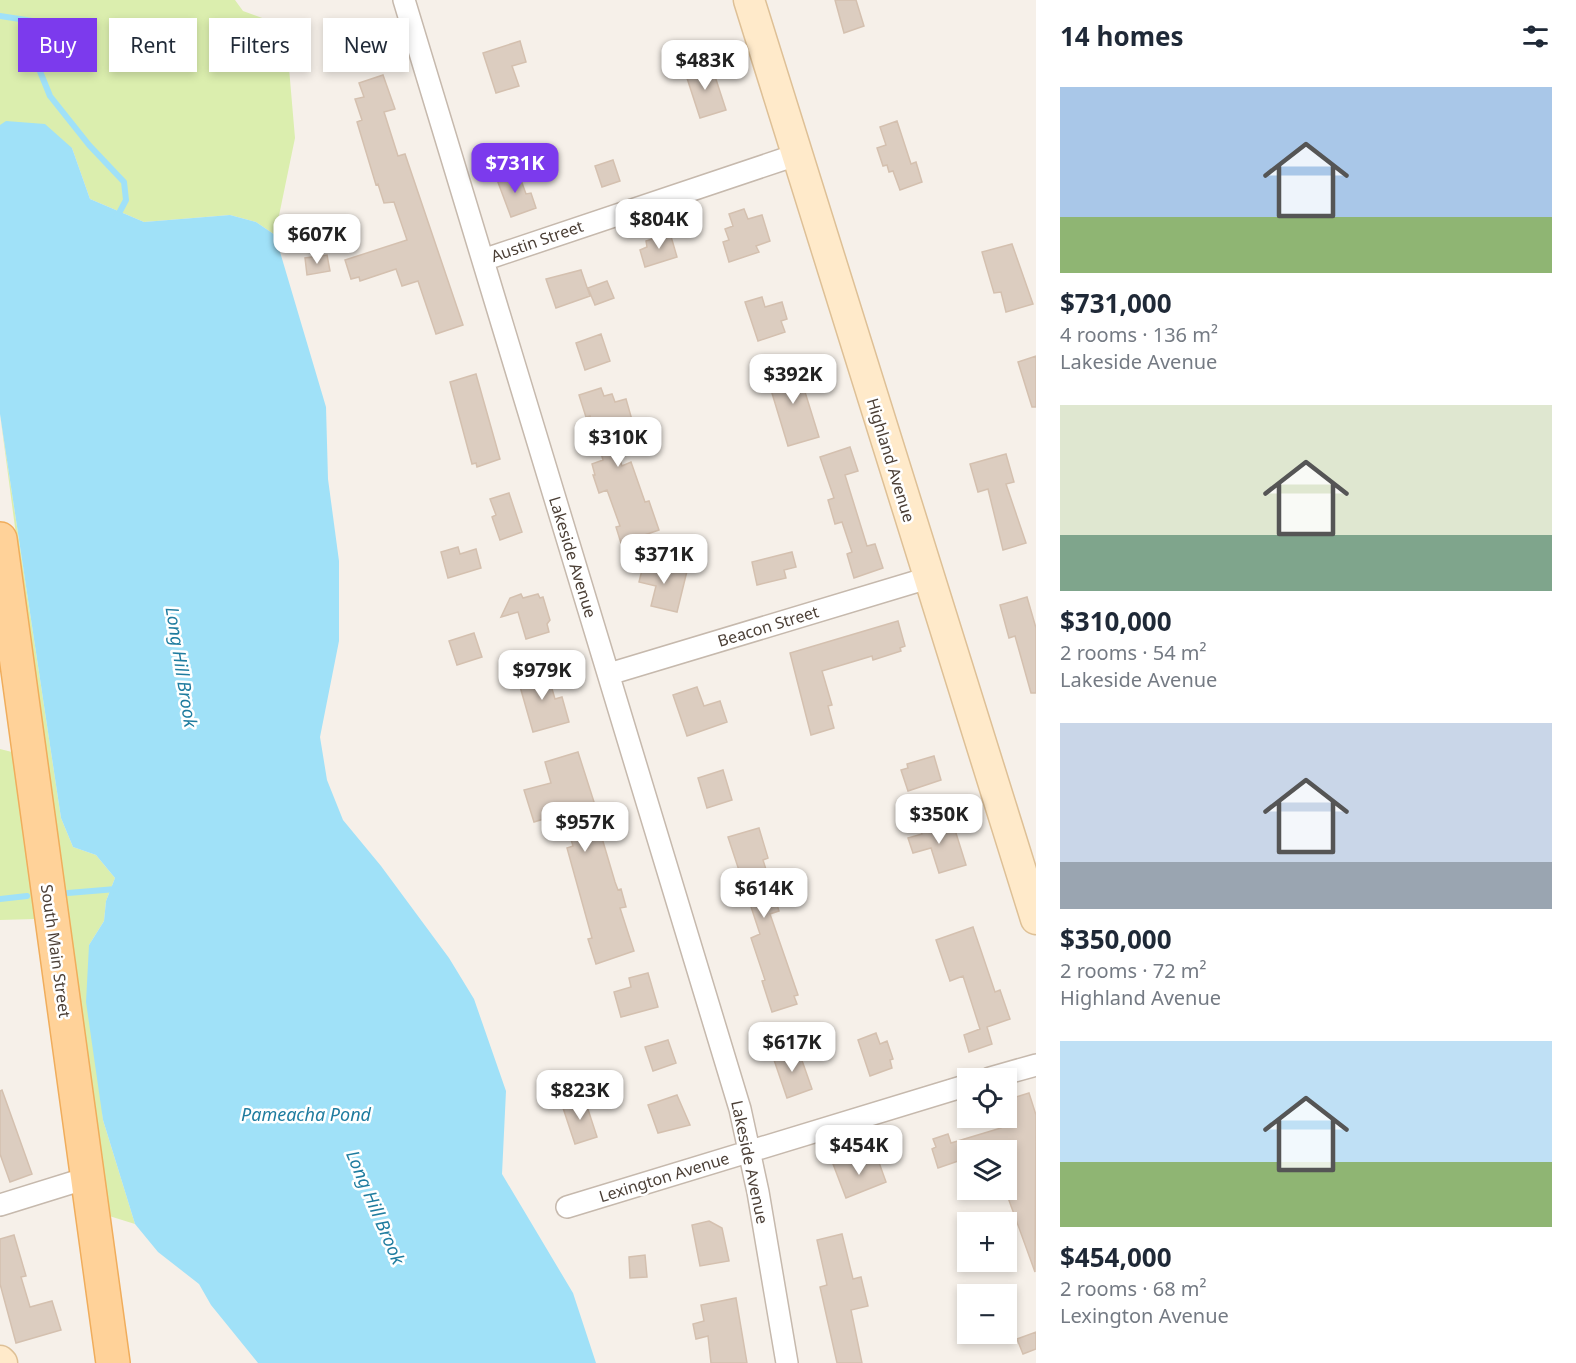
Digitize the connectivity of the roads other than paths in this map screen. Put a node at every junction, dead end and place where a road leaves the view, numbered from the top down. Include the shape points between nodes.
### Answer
1 (404, 0) edge
2 (749, 0) edge
3 (796, 154) junction
4 (483, 260) junction
5 (0, 539) edge
6 (928, 578) junction
7 (609, 674) junction
8 (1036, 920) edge
9 (1036, 1065) edge
10 (1017, 1070) edge
11 (957, 1088) edge
12 (750, 1150) junction
13 (87, 1178) junction
14 (0, 1205) edge
15 (567, 1208) dead end
16 (113, 1363) edge
17 (787, 1363) edge

1 - 4 street, Lakeside Avenue
2 - 3 street, Highland Avenue
3 - 4 street, Austin Street
3 - 6 street, Highland Avenue
4 - 7 street, Lakeside Avenue
5 - 13 main road, South Main Street
6 - 7 street, Beacon Street
6 - 8 street, Highland Avenue
7 - 12 street, Lakeside Avenue
9 - 10 street
11 - 12 street, Lexington Avenue
12 - 15 street, Lexington Avenue
12 - 17 street, Lakeside Avenue
13 - 14 street
13 - 16 main road, South Main Street

